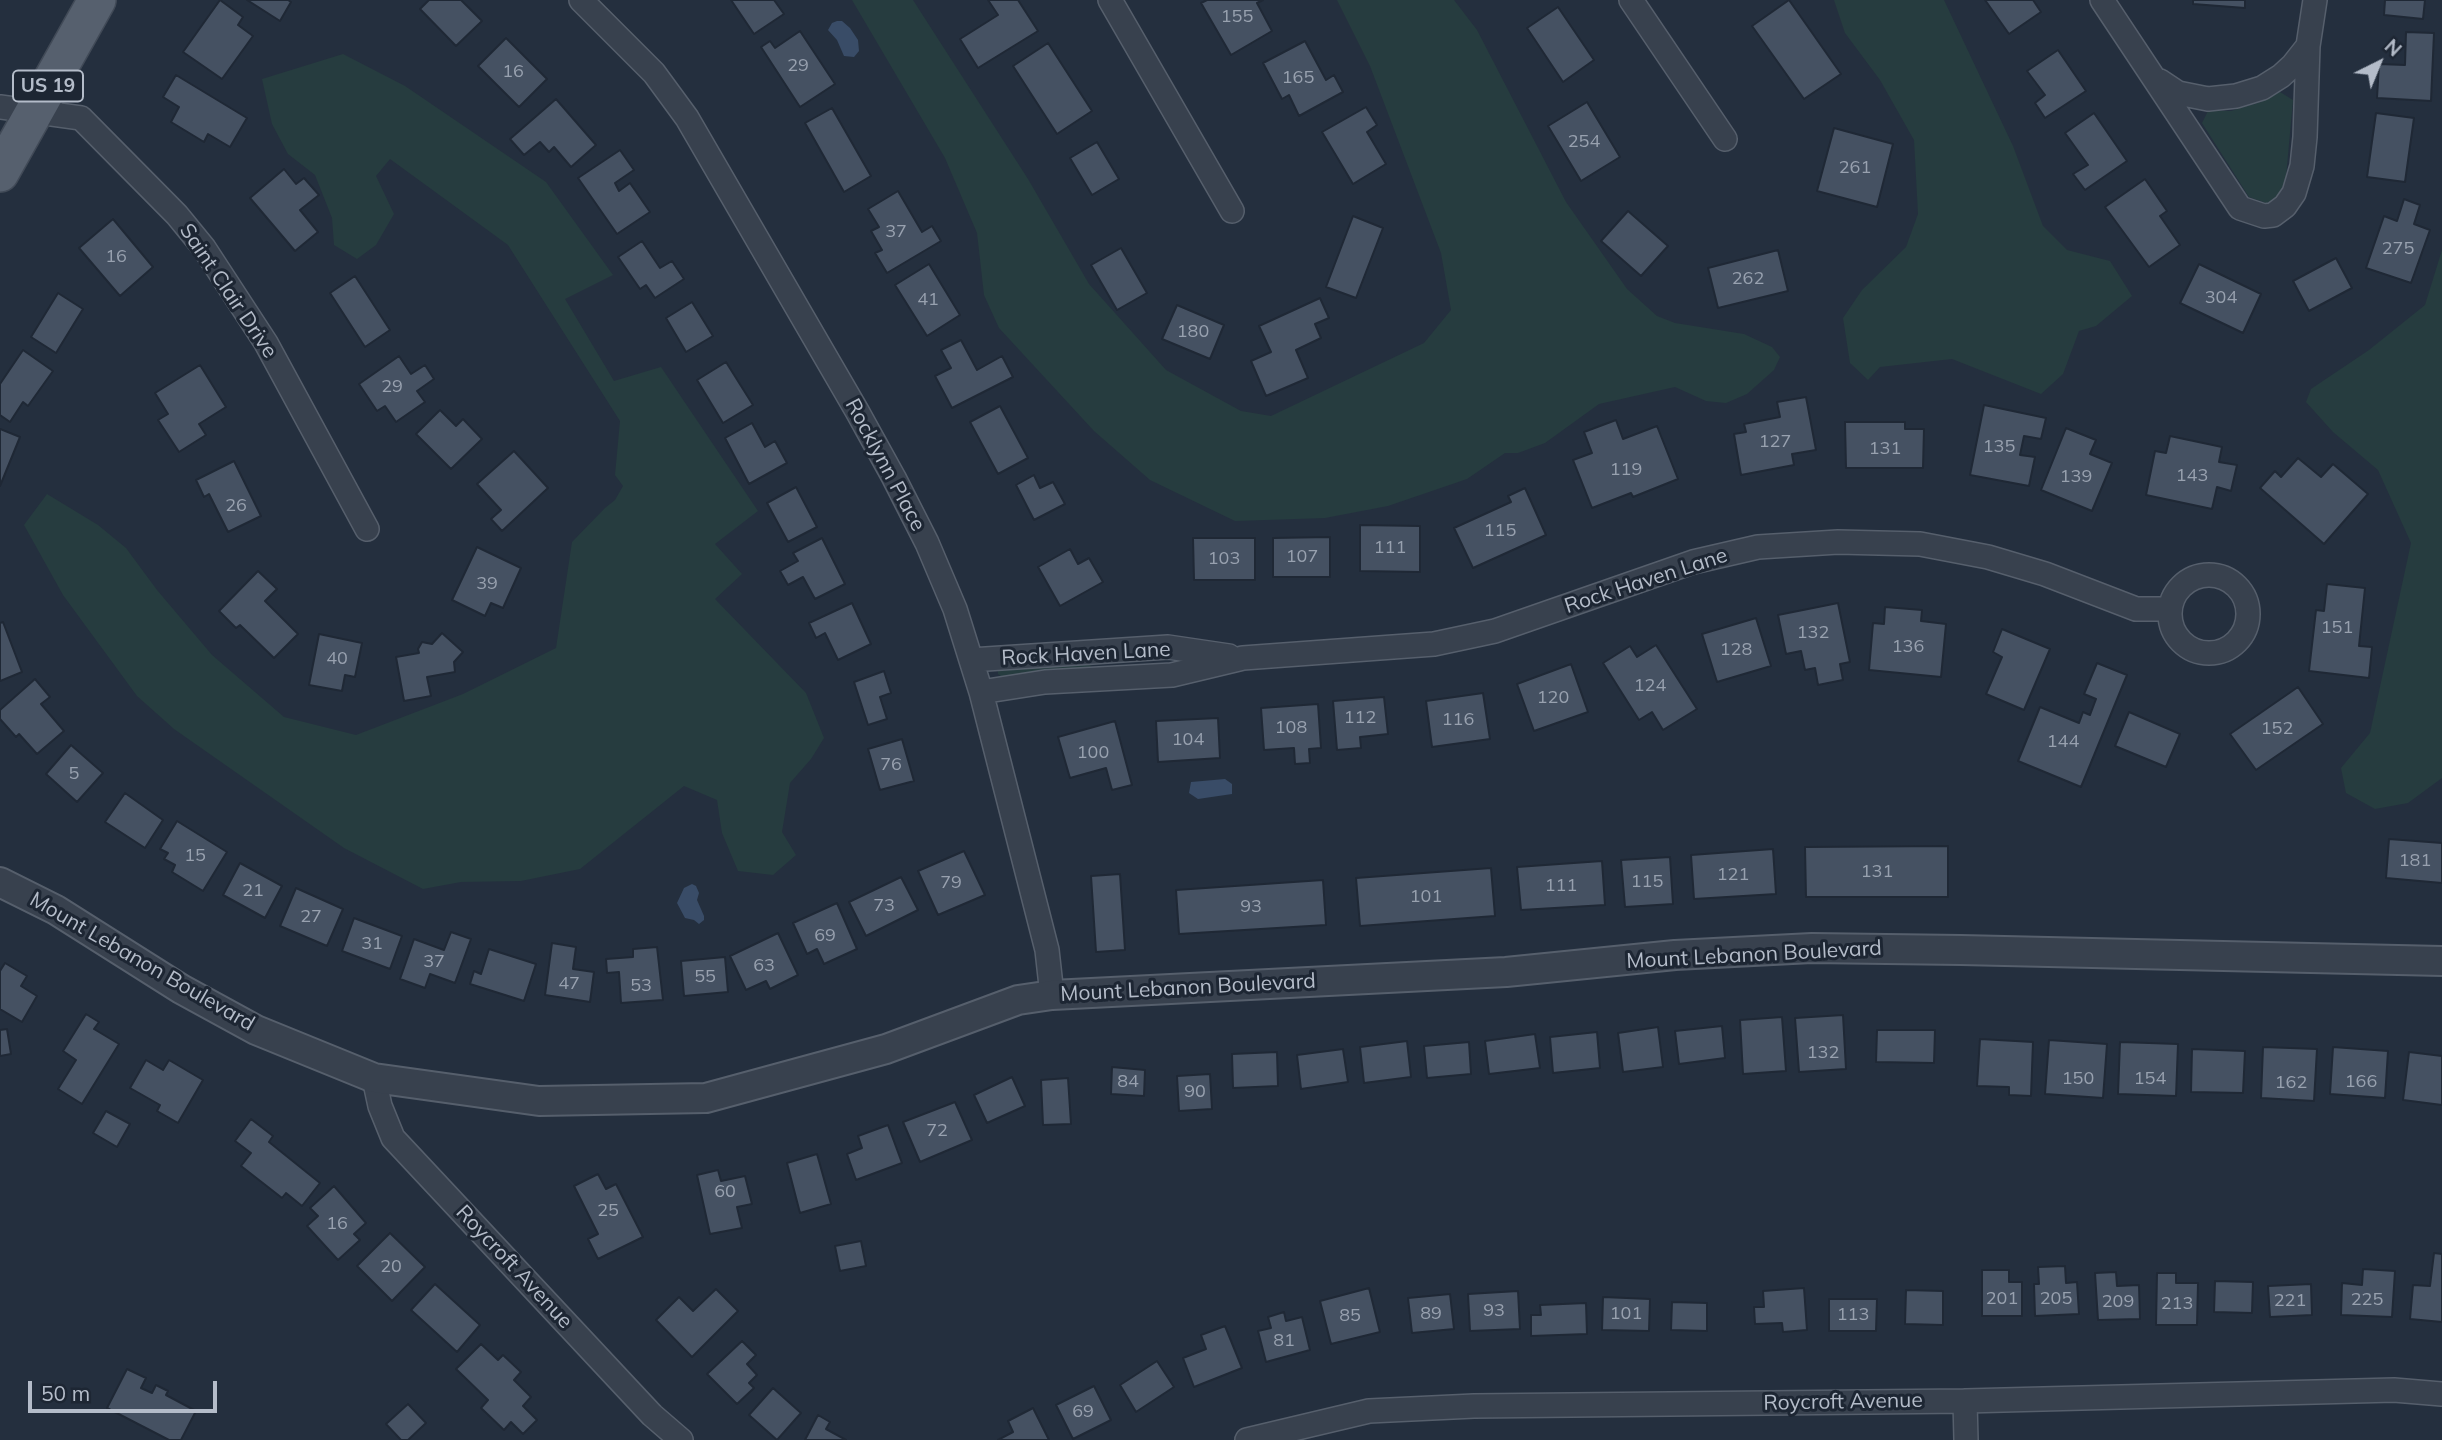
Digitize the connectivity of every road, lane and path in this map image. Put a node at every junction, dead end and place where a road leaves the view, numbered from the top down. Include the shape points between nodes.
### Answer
1 (97, 0) edge
2 (581, 0) edge
3 (1110, 0) edge
4 (1631, 0) edge
5 (2102, 0) edge
6 (2315, 0) edge
7 (2308, 46) junction
8 (2154, 77) junction
9 (17, 109) edge
10 (1725, 139) dead end
11 (0, 173) edge
12 (1232, 211) dead end
13 (367, 529) dead end
14 (2169, 609) dead end
15 (1115, 650) junction
16 (1242, 658) junction
17 (971, 660) junction
18 (1116, 678) junction
19 (981, 692) junction
20 (0, 865) edge
21 (0, 882) edge
22 (0, 892) edge
23 (31, 896) junction
24 (2442, 961) edge
25 (1052, 995) junction
26 (374, 1078) junction
27 (2442, 1394) edge
28 (1965, 1401) junction
29 (681, 1440) edge
30 (1247, 1440) edge
31 (1966, 1440) edge

1 - 9 main road, US 19
2 - 17 street, Rocklynn Place via 653,73 687,118 894,478 932,554
3 - 12 street
4 - 10 street
5 - 8 street
6 - 7 street
7 - 8 street via 2281,76 2236,96 2208,99 2178,93
7 - 8 street via 2302,166 2294,192 2273,215 2240,208
9 - 11 main road, US 19
9 - 13 street, Saint Clair Drive via 74,115 88,123 177,215 266,343
14 - 16 street, Rock Haven Lane via 2136,609 1988,557 1920,544 1838,542 1758,547 1693,562 1495,631 1434,644
15 - 16 street, Rock Haven Lane via 1168,647
15 - 17 street, Rock Haven Lane
15 - 18 street
16 - 18 street, Rock Haven Lane via 1172,675
17 - 19 street, Rocklynn Place
18 - 19 street, Rock Haven Lane
19 - 25 street, Rocklynn Place via 1047,950
20 - 23 street
21 - 23 street, Mount Lebanon Boulevard
22 - 23 street
23 - 26 street, Mount Lebanon Boulevard via 218,1010
24 - 25 street, Mount Lebanon Boulevard via 1812,948 1506,972
25 - 26 street, Mount Lebanon Boulevard via 1018,1000 886,1049 706,1098 539,1101
26 - 29 street, Roycroft Avenue via 393,1138 652,1415
27 - 28 street, Roycroft Avenue via 2394,1390
28 - 30 street, Roycroft Avenue via 1369,1411
28 - 31 street

